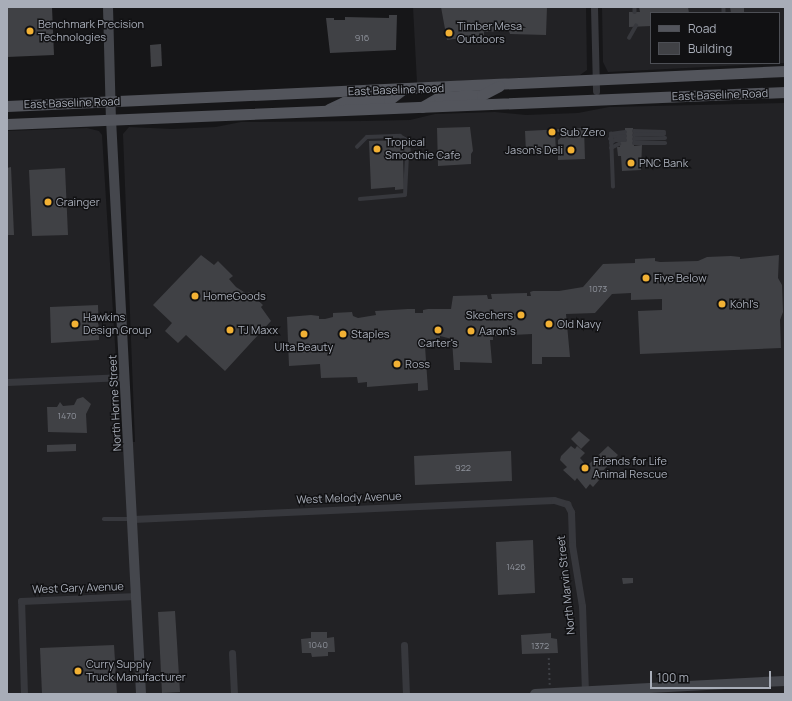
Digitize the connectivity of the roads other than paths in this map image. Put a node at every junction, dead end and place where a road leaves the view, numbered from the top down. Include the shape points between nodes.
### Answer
1 (108, 7) edge
2 (594, 7) edge
3 (635, 7) edge
4 (635, 12) dead end
5 (636, 26) dead end
6 (629, 38) dead end
7 (785, 72) edge
8 (500, 86) junction
9 (596, 86) junction
10 (403, 90) junction
11 (785, 92) edge
12 (7, 106) edge
13 (422, 107) junction
14 (111, 110) junction
15 (323, 112) junction
16 (7, 124) edge
17 (634, 137) junction
18 (610, 141) junction
19 (406, 143) dead end
20 (665, 143) dead end
21 (619, 144) dead end
22 (357, 147) dead end
23 (611, 148) junction
24 (407, 155) dead end
25 (613, 187) dead end
26 (360, 199) dead end
27 (126, 377) junction
28 (7, 382) edge
29 (567, 504) joint
30 (104, 519) dead end
31 (133, 519) junction
32 (136, 596) junction
33 (404, 645) dead end
34 (232, 653) dead end
35 (785, 681) edge
36 (585, 692) edge
37 (24, 694) edge
38 (141, 694) edge
39 (234, 694) edge
40 (406, 694) edge
41 (535, 694) edge

1 - 14 street, North Horne Street
2 - 9 street
3 - 4 lane
5 - 6 lane
7 - 9 main road, East Baseline Road
8 - 9 main road, East Baseline Road
8 - 10 main road, East Baseline Road
8 - 13 main road via 482,95 439,97
10 - 14 main road, East Baseline Road
10 - 15 main road via 389,100 344,102
11 - 13 main road, East Baseline Road
12 - 14 main road, East Baseline Road
13 - 15 main road, East Baseline Road
14 - 15 main road, East Baseline Road
14 - 16 main road, East Baseline Road
14 - 27 street, North Horne Street
17 - 17 lane via 664,135
17 - 20 lane
18 - 18 lane via 611,134 625,136 615,140
18 - 23 lane
19 - 22 lane via 400,136 367,137
21 - 23 lane
23 - 25 lane
24 - 26 lane via 405,195
27 - 28 street
27 - 31 street, North Horne Street
29 - 31 street, West Melody Avenue via 554,500
29 - 36 street, North Marvin Street via 572,512 572,545 582,606
30 - 31 lane
31 - 32 street, North Horne Street
32 - 37 street, West Gary Avenue via 21,601
32 - 38 street, North Horne Street
33 - 40 street
34 - 39 street
35 - 36 street
36 - 41 street

